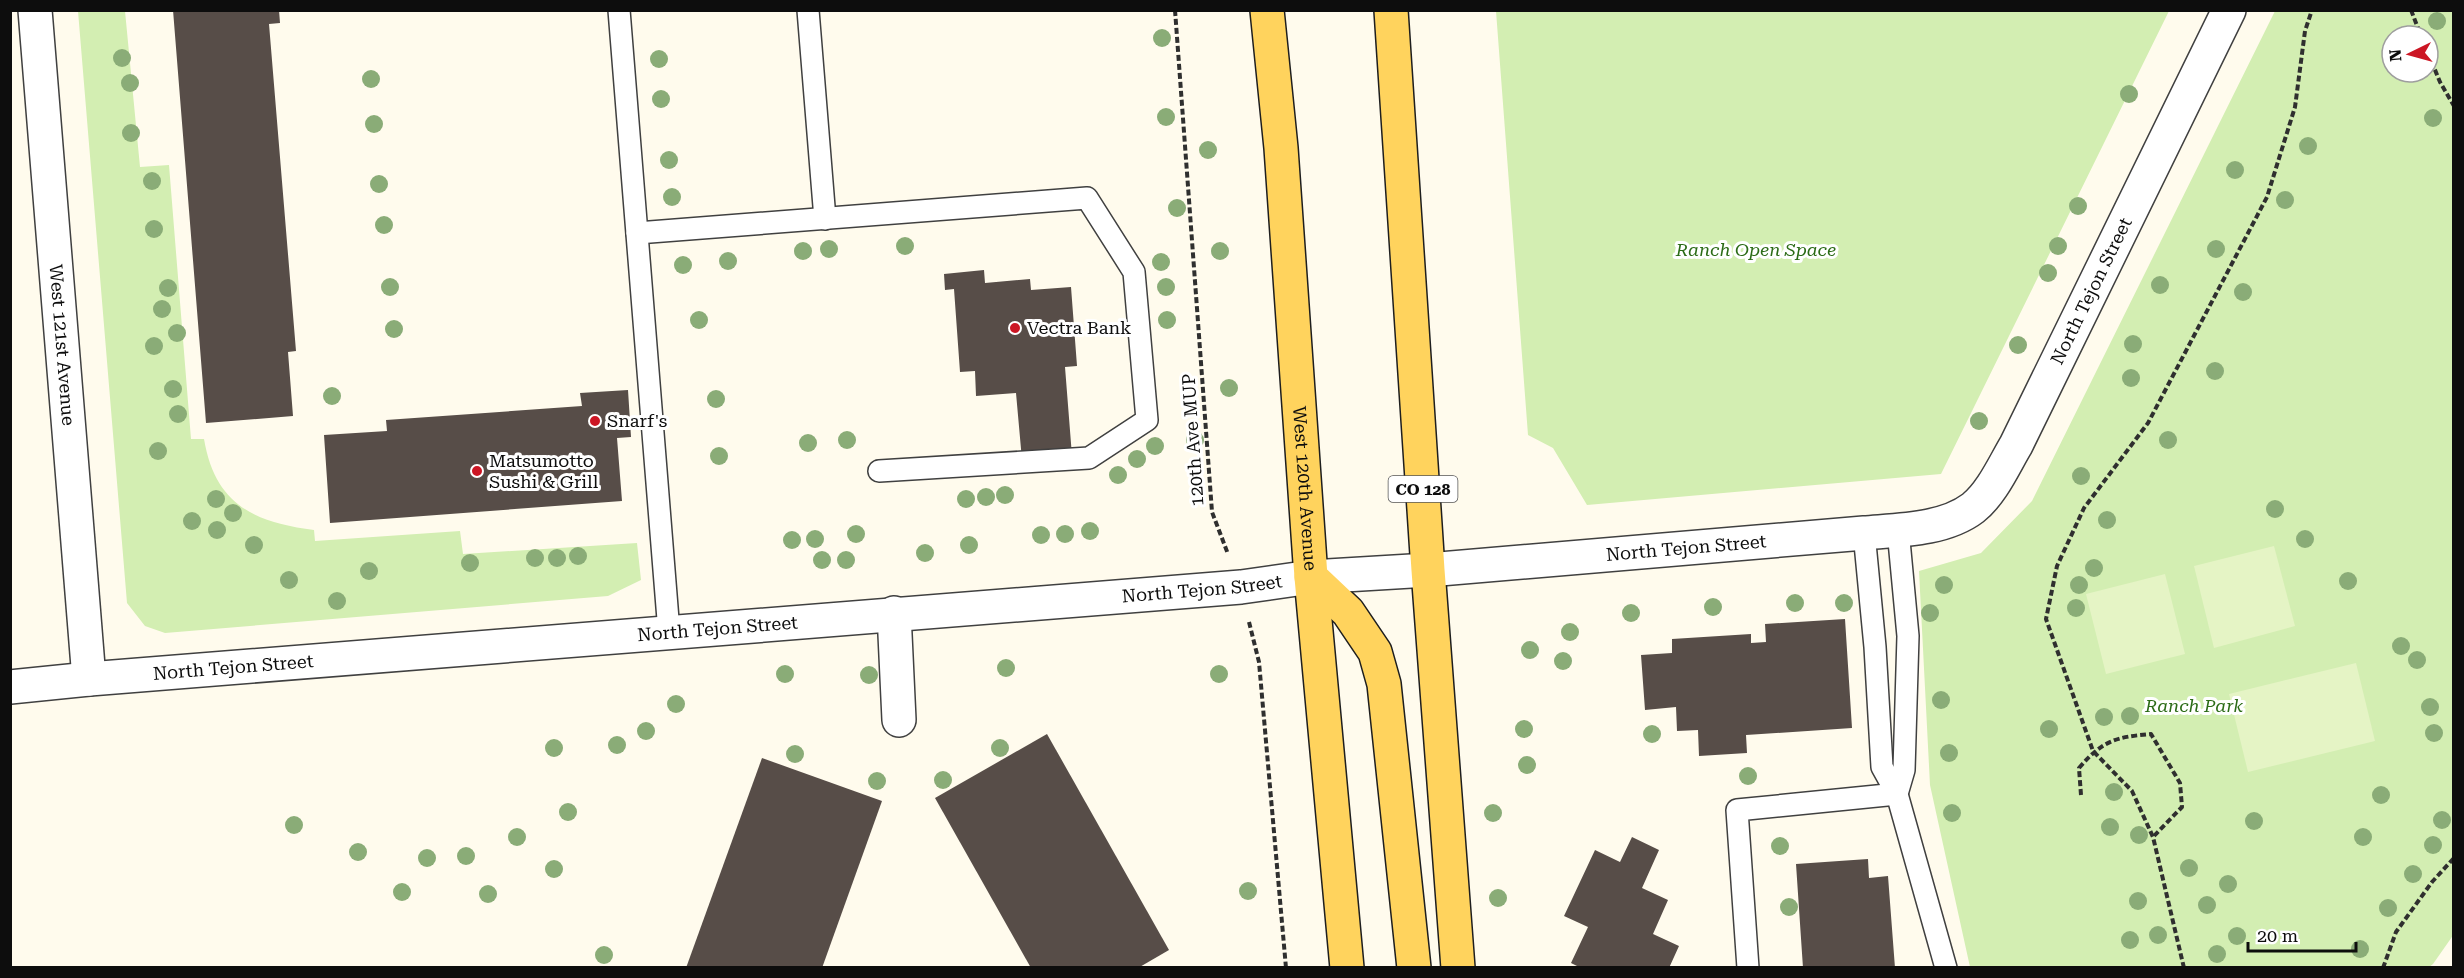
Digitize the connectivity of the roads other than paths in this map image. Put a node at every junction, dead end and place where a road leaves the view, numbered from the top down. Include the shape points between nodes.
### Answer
1 (35, 10) edge
2 (619, 10) edge
3 (808, 10) edge
4 (1267, 10) edge
5 (1391, 10) edge
6 (2229, 10) edge
7 (825, 219) junction
8 (637, 233) junction
9 (879, 471) dead end
10 (1898, 530) junction
11 (1864, 533) junction
12 (1428, 570) junction
13 (1311, 577) junction
14 (894, 613) junction
15 (669, 632) junction
16 (89, 679) junction
17 (10, 687) edge
18 (899, 720) dead end
19 (1897, 794) junction
20 (1347, 968) edge
21 (1414, 968) edge
22 (1458, 968) edge
23 (1748, 968) edge
24 (1946, 968) edge

1 - 16 street, West 121st Avenue
2 - 8 lane
3 - 7 lane
4 - 13 main road, West 120th Avenue via 1281,148
5 - 12 main road, CO 128
6 - 10 street, North Tejon Street via 2016,446 1985,495 1973,508 1950,520
7 - 8 lane
7 - 9 lane via 1087,198 1134,272 1147,420 1089,458
8 - 15 lane
10 - 11 street, North Tejon Street
10 - 19 lane via 1908,636 1904,770
11 - 12 street, North Tejon Street
11 - 19 lane via 1882,767
12 - 13 street, North Tejon Street
12 - 22 main road, CO 128
13 - 14 street, North Tejon Street via 1241,587
13 - 20 main road, West 120th Avenue
13 - 21 main road via 1348,612 1375,652 1384,684
14 - 15 street, North Tejon Street
14 - 18 street
15 - 16 street, North Tejon Street
16 - 17 street, North Tejon Street
19 - 23 lane via 1737,810
19 - 24 lane

